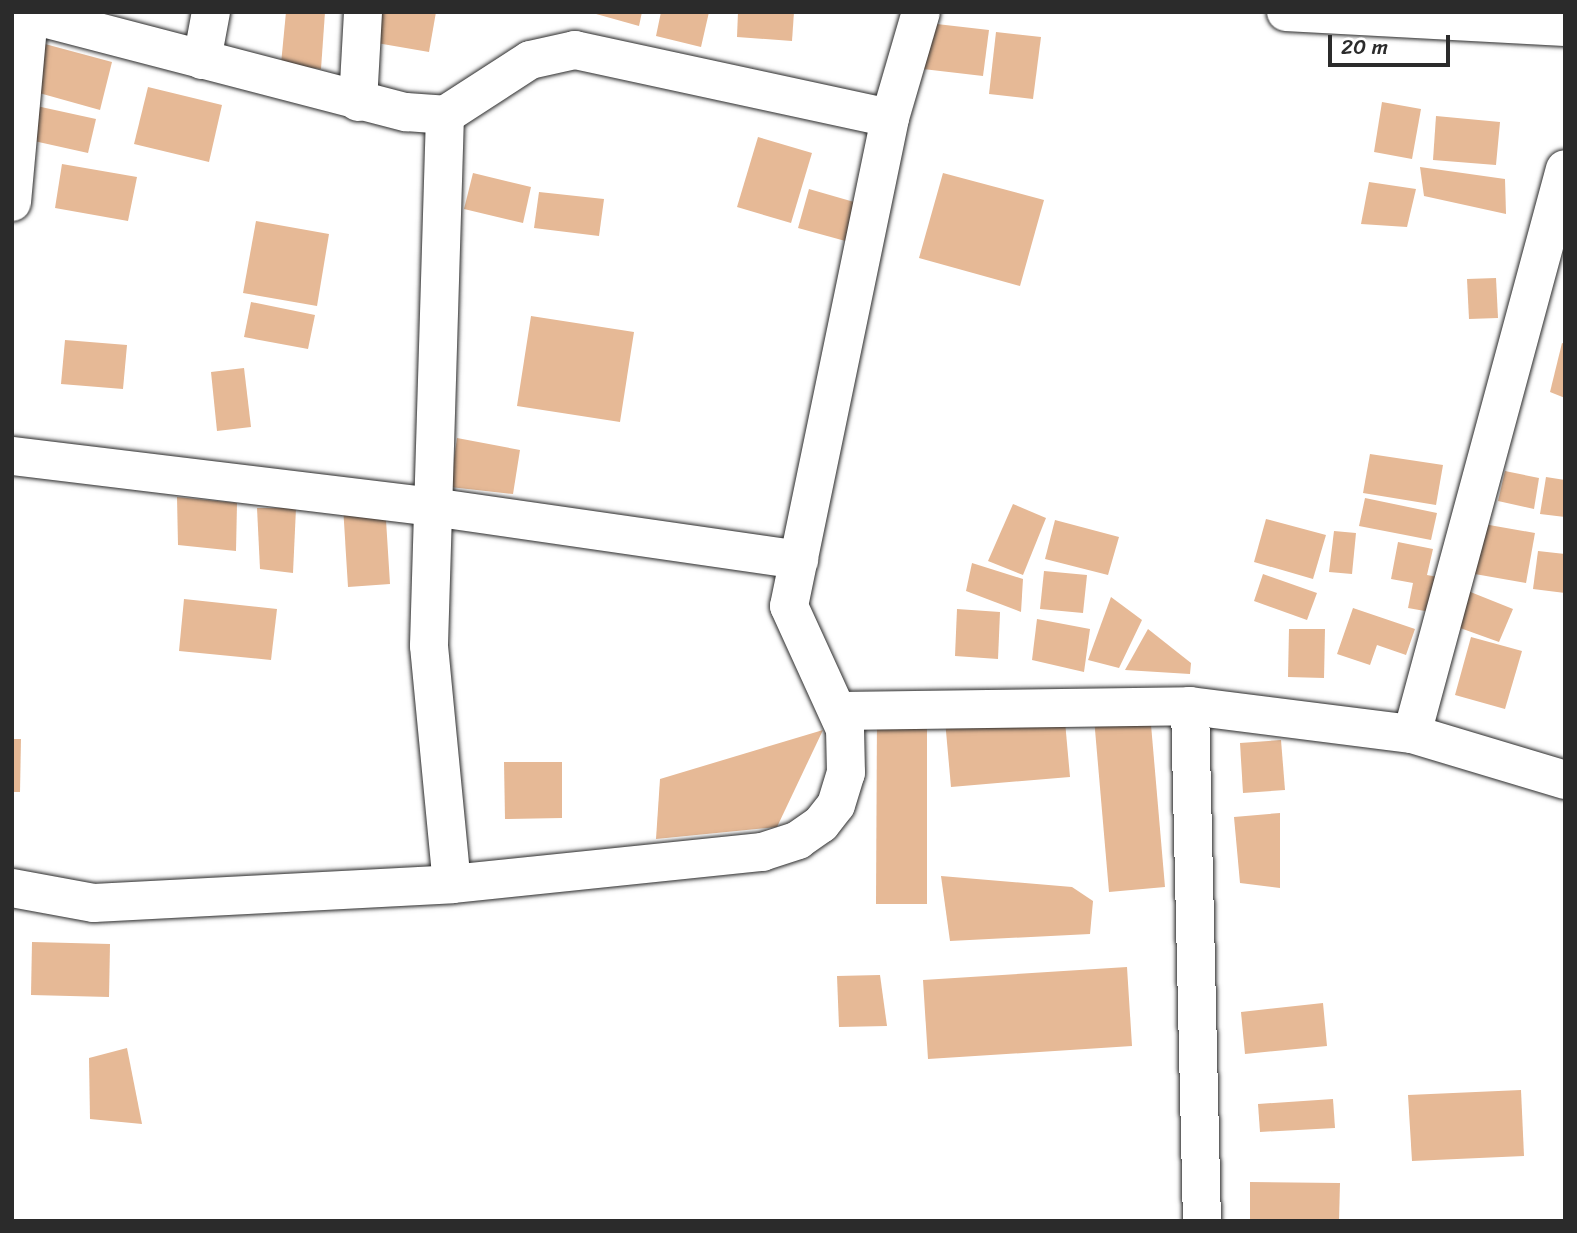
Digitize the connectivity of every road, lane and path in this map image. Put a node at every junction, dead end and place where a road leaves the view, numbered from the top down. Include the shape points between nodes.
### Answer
1 (211, 12) edge
2 (363, 12) edge
3 (921, 12) edge
4 (1287, 12) edge
5 (25, 13) edge
6 (1565, 27) edge
7 (202, 61) junction
8 (358, 102) junction
9 (445, 115) junction
10 (890, 118) junction
11 (1565, 169) edge
12 (12, 202) edge
13 (12, 456) edge
14 (432, 508) junction
15 (799, 560) junction
16 (1190, 706) junction
17 (841, 711) junction
18 (1412, 734) junction
19 (1565, 780) edge
20 (452, 884) junction
21 (12, 888) edge
22 (1202, 1221) edge

1 - 7 street
2 - 8 street
3 - 10 street
4 - 6 street
5 - 7 street
5 - 12 street
7 - 8 street
8 - 9 street
9 - 10 street via 530,60 575,50
9 - 14 street
10 - 15 street
11 - 18 street
13 - 14 street
14 - 15 street
14 - 20 street via 429,646
15 - 17 street via 791,614
16 - 17 street
16 - 18 street
16 - 22 street
17 - 20 street via 846,773 836,805 798,841 762,852
18 - 19 street
20 - 21 street via 94,903

